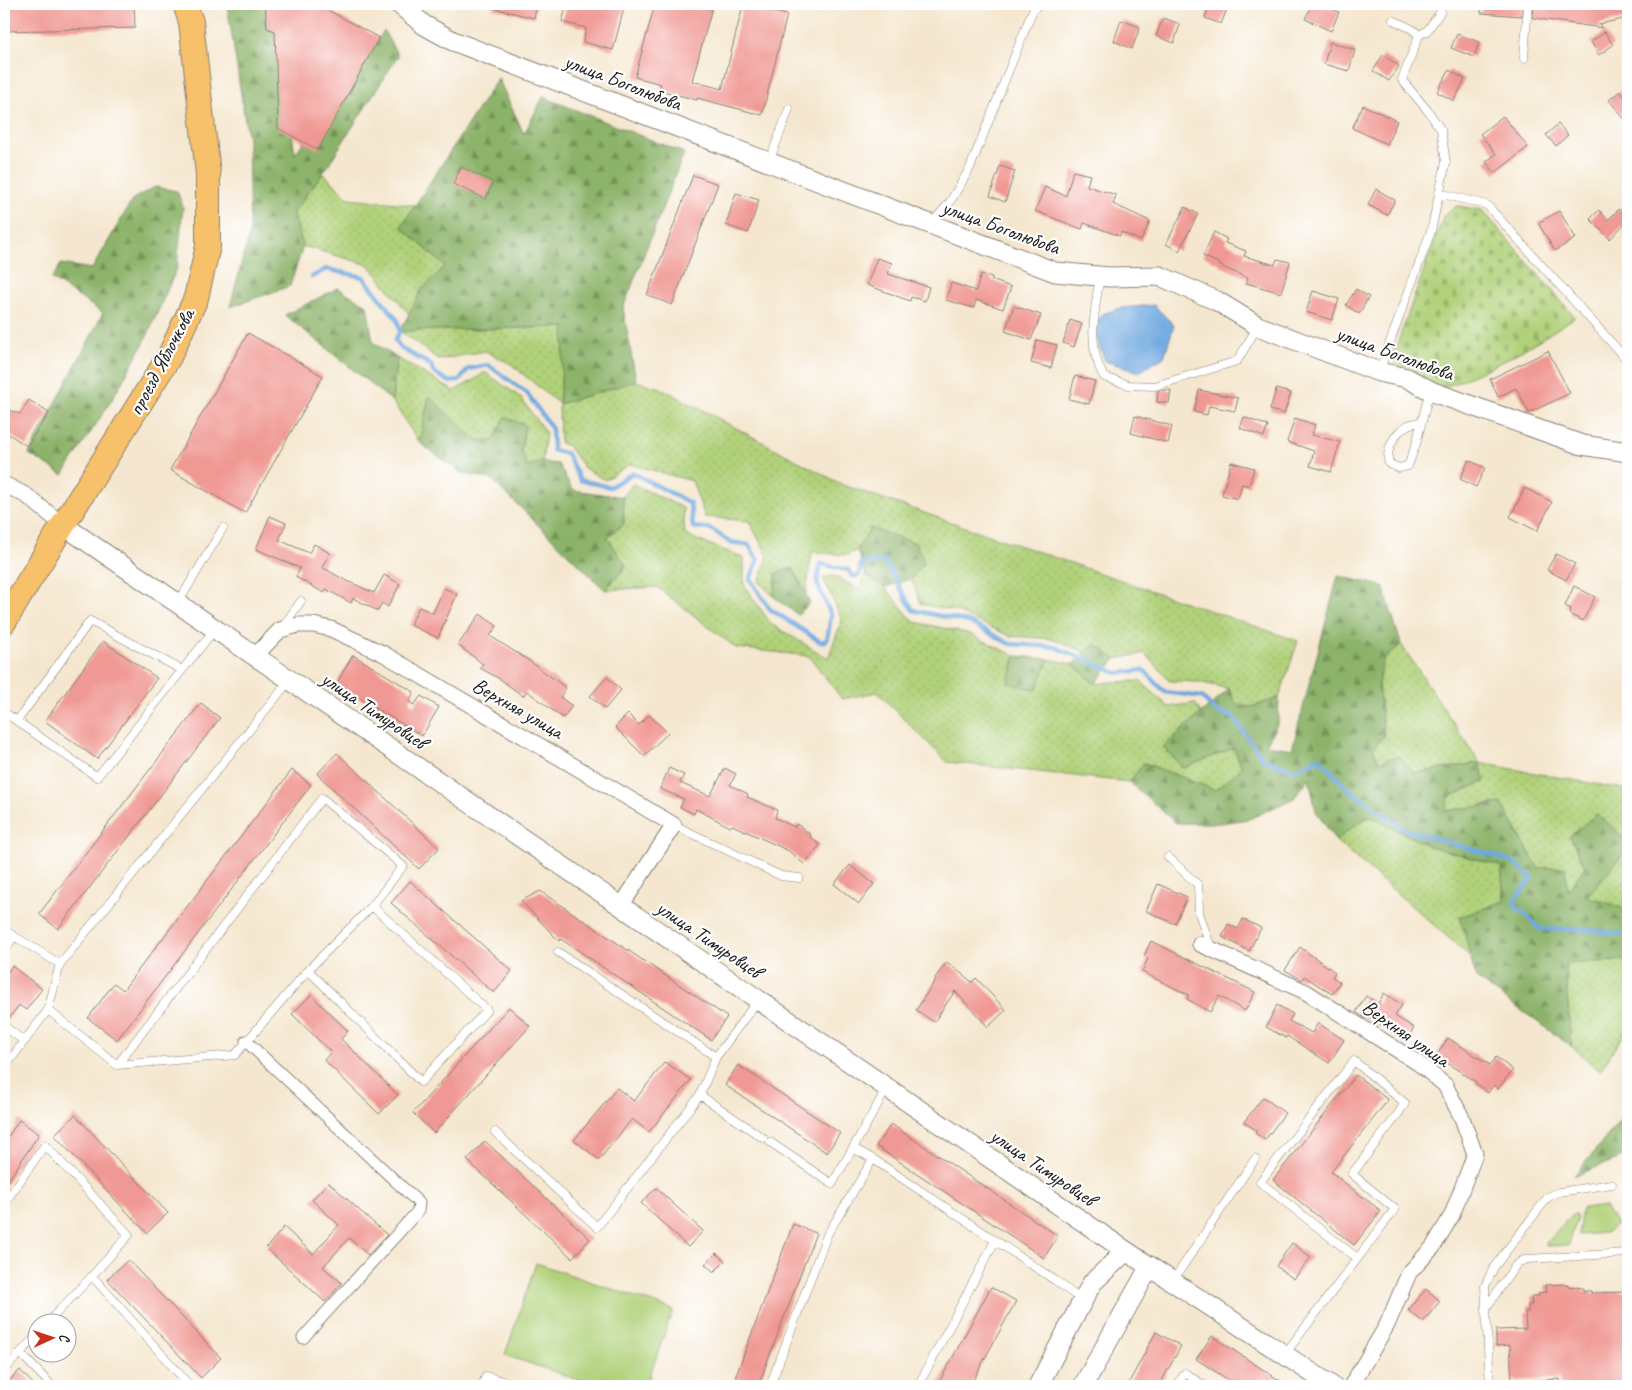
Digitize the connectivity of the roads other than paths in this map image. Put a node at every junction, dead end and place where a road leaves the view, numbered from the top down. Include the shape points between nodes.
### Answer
1 (186, 4) edge
2 (399, 4) edge
3 (1038, 4) edge
4 (1528, 4) edge
5 (1441, 11) dead end
6 (1393, 20) dead end
7 (1419, 34) junction
8 (1524, 58) dead end
9 (789, 109) dead end
10 (769, 162) junction
11 (1439, 193) junction
12 (931, 224) junction
13 (1100, 276) junction
14 (1258, 326) junction
15 (1628, 360) edge
16 (1379, 372) junction
17 (1430, 390) junction
18 (1421, 422) junction
19 (1628, 452) edge
20 (4, 484) edge
21 (63, 524) junction
22 (223, 528) dead end
23 (301, 601) dead end
24 (178, 603) junction
25 (4, 622) edge
26 (215, 629) junction
27 (280, 630) junction
28 (255, 656) junction
29 (182, 670) junction
30 (290, 680) junction
31 (4, 712) edge
32 (17, 721) junction
33 (674, 825) junction
34 (1168, 856) dead end
35 (799, 878) dead end
36 (372, 906) junction
37 (621, 906) junction
38 (4, 930) edge
39 (14, 936) junction
40 (1206, 946) joint
41 (4, 950) edge
42 (558, 952) dead end
43 (60, 964) junction
44 (308, 970) junction
45 (758, 1000) junction
46 (48, 1010) junction
47 (4, 1026) edge
48 (24, 1041) junction
49 (246, 1041) junction
50 (716, 1057) junction
51 (117, 1065) junction
52 (4, 1068) edge
53 (887, 1088) junction
54 (700, 1095) junction
55 (496, 1132) dead end
56 (853, 1148) junction
57 (873, 1159) junction
58 (1255, 1159) dead end
59 (1612, 1184) dead end
60 (4, 1204) edge
61 (995, 1241) junction
62 (1126, 1251) junction
63 (1628, 1253) edge
64 (1358, 1258) junction
65 (1150, 1266) junction
66 (92, 1276) junction
67 (1172, 1282) junction
68 (1083, 1302) junction
69 (1486, 1308) junction
70 (58, 1312) edge
71 (303, 1338) dead end
72 (28, 1345) edge
73 (20, 1353) junction
74 (1284, 1355) junction
75 (4, 1370) edge
76 (52, 1386) edge
77 (190, 1386) edge
78 (482, 1386) edge
79 (519, 1386) edge
80 (770, 1386) edge
81 (918, 1386) edge
82 (1038, 1386) edge
83 (1083, 1386) edge
84 (1177, 1386) edge
85 (1205, 1386) edge
86 (1332, 1386) edge
87 (1351, 1386) edge
88 (1490, 1386) edge

1 - 21 main road, проезд Яблочкова via 191,22 208,174 208,246 196,298 169,357
2 - 10 street, улица Боголюбова via 424,25 453,42
3 - 12 lane via 970,168 950,202
4 - 8 lane
5 - 7 lane via 1427,31
6 - 7 lane
7 - 11 lane via 1402,80 1441,130 1446,162
9 - 10 lane
10 - 12 street, улица Боголюбова
11 - 15 lane via 1487,205
11 - 16 lane via 1431,231
12 - 13 street, улица Боголюбова via 1055,272
13 - 14 street, улица Боголюбова via 1160,276 1217,301
13 - 14 lane via 1092,336 1098,366 1104,377 1129,385 1155,386 1237,361
14 - 16 street, улица Боголюбова
16 - 17 street, улица Боголюбова via 1407,378
17 - 18 lane
17 - 19 street, улица Боголюбова via 1582,445
18 - 18 lane via 1408,425 1392,440 1387,456 1389,464 1398,468 1408,466
20 - 21 street via 27,496
21 - 24 street, улица Тимуровцев
21 - 25 main road, проезд Яблочкова
22 - 24 lane
23 - 27 lane
24 - 26 street, улица Тимуровцев
26 - 28 street, улица Тимуровцев
26 - 29 lane
27 - 28 street
27 - 33 street, Верхняя улица via 313,625 331,629 384,654
28 - 30 street, улица Тимуровцев
29 - 32 lane via 90,621
29 - 32 lane via 97,777
30 - 37 street, улица Тимуровцев
30 - 43 lane
31 - 32 lane
33 - 35 lane via 781,876
33 - 37 street
34 - 40 lane via 1198,885 1199,913
36 - 44 lane
36 - 44 lane via 487,1010 421,1082
36 - 51 lane via 403,866 322,798
37 - 45 street, улица Тимуровцев
38 - 39 lane
39 - 41 lane
39 - 43 lane
40 - 87 street, Верхняя улица via 1306,992 1418,1063 1445,1086 1462,1118 1475,1154 1452,1215 1432,1247 1409,1272 1386,1325
42 - 50 lane
43 - 46 lane
44 - 49 lane
45 - 50 lane
45 - 53 street, улица Тимуровцев
46 - 48 lane
46 - 51 lane
47 - 48 lane
48 - 52 lane
49 - 51 lane via 235,1055
49 - 71 street via 419,1203 418,1211
50 - 54 lane
53 - 56 lane
53 - 62 street, улица Тимуровцев
54 - 55 lane via 598,1227
54 - 56 lane via 832,1184
56 - 57 lane
57 - 61 lane
57 - 80 lane via 827,1235
58 - 67 lane
59 - 69 lane via 1559,1192 1548,1197 1494,1267 1485,1286
60 - 66 lane via 45,1145 129,1235
61 - 68 lane
61 - 81 lane
62 - 65 street, улица Тимуровцев
62 - 68 street via 1092,1283
63 - 69 lane via 1522,1261
64 - 64 lane via 1395,1209 1352,1174 1405,1103 1354,1062 1260,1182
64 - 74 lane
65 - 67 street, улица Тимуровцев
65 - 83 street
66 - 70 lane
66 - 77 lane
67 - 74 street, улица Тимуровцев
68 - 82 street
69 - 88 lane
72 - 73 lane
73 - 75 lane
73 - 76 lane
74 - 86 street, улица Тимуровцев
78 - 79 lane via 486,1376
84 - 85 lane via 1185,1373

